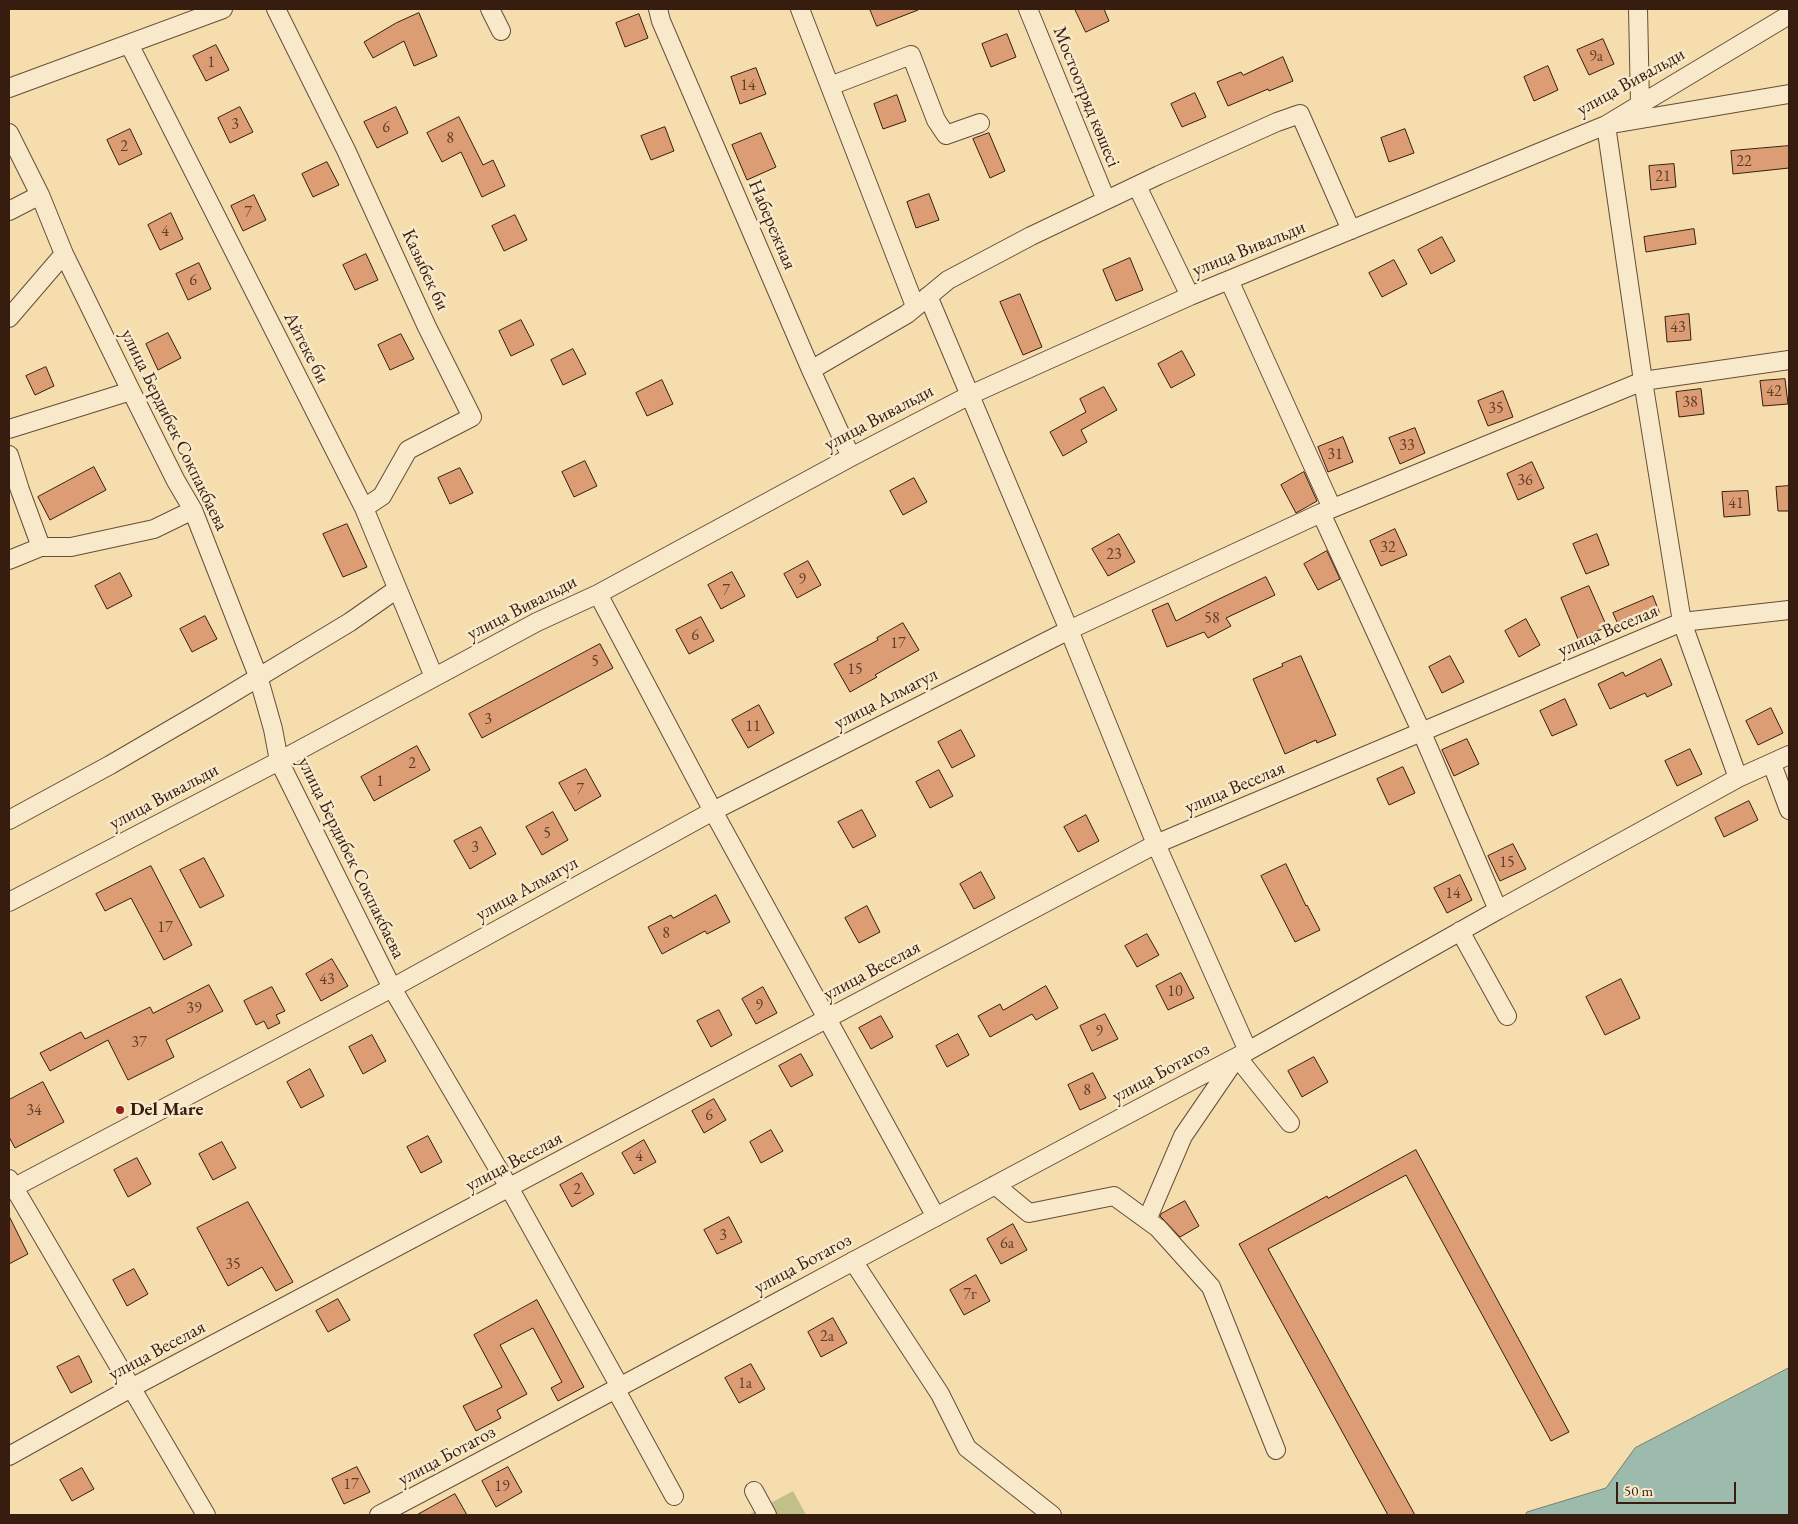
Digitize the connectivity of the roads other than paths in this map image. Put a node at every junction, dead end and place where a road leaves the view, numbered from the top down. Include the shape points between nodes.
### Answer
1 (223, 9) edge
2 (276, 9) edge
3 (490, 9) edge
4 (658, 9) edge
5 (800, 9) edge
6 (1028, 9) edge
7 (1638, 9) edge
8 (1789, 15) edge
9 (501, 31) dead end
10 (129, 44) junction
11 (830, 86) junction
12 (9, 88) edge
13 (1789, 94) edge
14 (1640, 104) junction
15 (980, 123) dead end
16 (1606, 125) junction
17 (9, 133) edge
18 (1137, 186) junction
19 (40, 195) junction
20 (1106, 200) junction
21 (9, 211) edge
22 (1351, 230) junction
23 (64, 254) junction
24 (1229, 280) junction
25 (1190, 296) junction
26 (921, 301) junction
27 (9, 318) edge
28 (1789, 360) edge
29 (811, 370) junction
30 (1643, 381) junction
31 (131, 391) junction
32 (970, 395) junction
33 (9, 429) edge
34 (9, 455) edge
35 (851, 457) junction
36 (364, 508) junction
37 (193, 510) junction
38 (1326, 510) junction
39 (41, 547) junction
40 (9, 560) edge
41 (397, 589) junction
42 (598, 594) junction
43 (1789, 610) edge
44 (1682, 622) junction
45 (1069, 630) junction
46 (258, 676) junction
47 (434, 677) junction
48 (1422, 733) junction
49 (1789, 755) edge
50 (279, 761) junction
51 (1772, 764) junction
52 (1738, 778) junction
53 (1789, 810) edge
54 (713, 811) junction
55 (9, 820) edge
56 (1156, 844) junction
57 (9, 902) edge
58 (1498, 910) junction
59 (1460, 932) junction
60 (392, 988) junction
61 (1507, 1016) dead end
62 (826, 1019) junction
63 (1243, 1054) junction
64 (1290, 1123) dead end
65 (10, 1185) edge
66 (996, 1185) junction
67 (510, 1189) junction
68 (936, 1217) junction
69 (1147, 1220) junction
70 (853, 1261) junction
71 (131, 1388) junction
72 (618, 1389) junction
73 (1276, 1450) dead end
74 (9, 1456) edge
75 (754, 1491) dead end
76 (674, 1496) dead end
77 (206, 1515) edge
78 (380, 1515) edge
79 (768, 1515) edge
80 (1052, 1515) edge

1 - 10 street
2 - 36 street, Казыбек би via 472,417 408,450 382,496
3 - 9 street
4 - 29 street, Набережная
5 - 11 street
6 - 20 street, Мостоотряд көшесі
7 - 14 street
8 - 14 street, улица Вивальди
10 - 12 street
10 - 36 street, Айтеке би
11 - 15 street via 911,55 936,120 946,135
11 - 26 street
13 - 16 street
14 - 16 street, улица Вивальди
16 - 22 street, улица Вивальди
16 - 30 street
17 - 19 street, улица Бердибек Сокпакбаева
18 - 20 street
18 - 22 street via 1300,114
18 - 25 street
19 - 21 street
19 - 23 street, улица Бердибек Сокпакбаева
20 - 26 street via 948,280
22 - 24 street, улица Вивальди
23 - 27 street
23 - 31 street, улица Бердибек Сокпакбаева
24 - 25 street, улица Вивальди
24 - 38 street
25 - 32 street, улица Вивальди
26 - 29 street via 906,314
26 - 32 street
28 - 30 street, улица Алмагул
29 - 35 street, Набережная
30 - 38 street, улица Алмагул
30 - 44 street
31 - 33 street
31 - 37 street, улица Бердибек Сокпакбаева
32 - 35 street, улица Вивальди
32 - 45 street
34 - 39 street
35 - 42 street, улица Вивальди
36 - 41 street, Айтеке би
37 - 39 street via 154,529 71,547
37 - 46 street, улица Бердибек Сокпакбаева
38 - 45 street, улица Алмагул
38 - 48 street
39 - 40 street
41 - 46 street via 350,622
41 - 47 street, Айтеке би
42 - 47 street, улица Вивальди via 537,622
42 - 54 street
43 - 44 street, улица Веселая
44 - 48 street, улица Веселая
44 - 52 street
45 - 54 street, улица Алмагул
45 - 56 street
46 - 50 street, улица Бердибек Сокпакбаева
46 - 55 street via 110,765
47 - 50 street, улица Вивальди
48 - 56 street, улица Веселая
48 - 58 street
49 - 51 street, улица Ботагоз
50 - 57 street, улица Вивальди
50 - 60 street, улица Бердибек Сокпакбаева
51 - 52 street, улица Ботагоз
51 - 53 street
52 - 58 street, улица Ботагоз
54 - 60 street, улица Алмагул
54 - 62 street
56 - 62 street, улица Веселая
56 - 63 street
58 - 59 street, улица Ботагоз
59 - 61 street
59 - 63 street, улица Ботагоз
60 - 65 street, улица Алмагул
60 - 67 street, улица Бердибек Сокпакбаева
62 - 67 street, улица Веселая
62 - 68 street
63 - 64 street
63 - 66 street, улица Ботагоз
63 - 69 street via 1183,1136
65 - 71 street
66 - 68 street, улица Ботагоз
66 - 69 street via 1029,1213 1114,1196
67 - 71 street, улица Веселая
67 - 72 street, улица Бердибек Сокпакбаева
68 - 70 street, улица Ботагоз
69 - 73 street via 1211,1286
70 - 72 street, улица Ботагоз
70 - 80 street via 940,1394 967,1448
71 - 74 street, улица Веселая
71 - 77 street
72 - 76 street, улица Бердибек Сокпакбаева
72 - 78 street, улица Ботагоз
75 - 79 street

